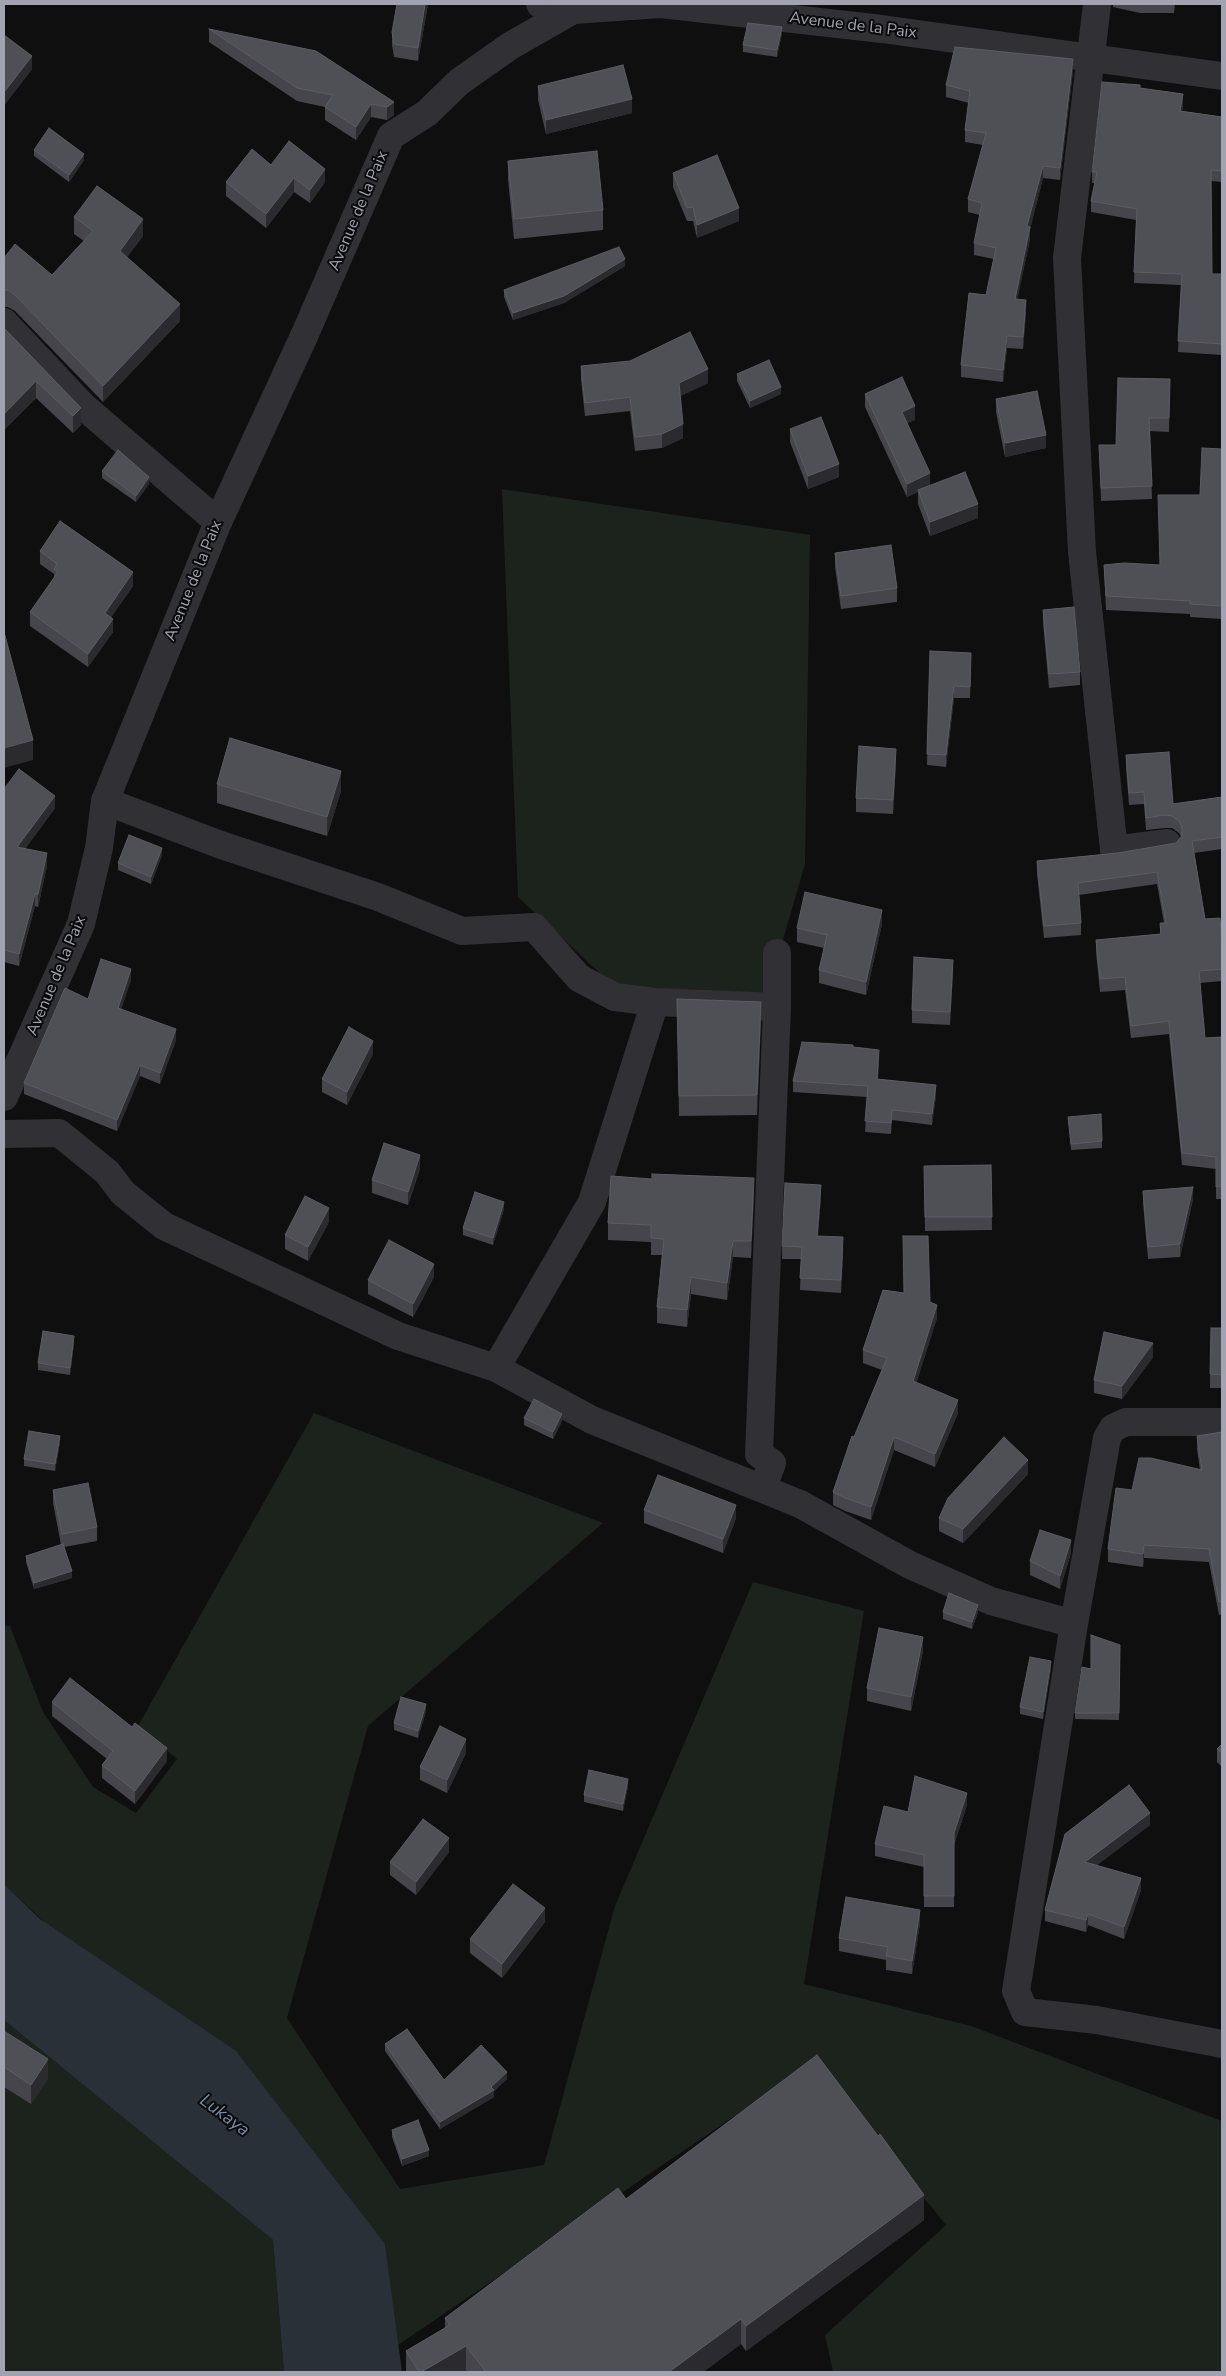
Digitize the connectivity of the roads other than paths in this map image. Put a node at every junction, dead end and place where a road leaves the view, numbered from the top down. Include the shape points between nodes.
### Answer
1 (540, 4) edge
2 (1097, 4) edge
3 (572, 10) junction
4 (1091, 58) junction
5 (1222, 76) edge
6 (4, 322) edge
7 (218, 522) junction
8 (105, 801) junction
9 (1167, 843) edge
10 (777, 953) dead end
11 (655, 1002) junction
12 (777, 1007) junction
13 (4, 1097) edge
14 (4, 1134) edge
15 (496, 1368) junction
16 (1222, 1422) edge
17 (763, 1487) junction
18 (1074, 1624) junction
19 (1222, 2044) edge

1 - 3 street
2 - 4 street
3 - 4 street, Avenue de la Paix via 661,4 882,29
3 - 7 street, Avenue de la Paix via 510,46 459,82 427,113 391,136 305,334
4 - 5 street, Avenue de la Paix
4 - 9 street via 1067,258 1082,552 1114,850
6 - 7 street via 83,406
7 - 8 street, Avenue de la Paix
8 - 11 street via 221,845 378,897 462,931 534,927 579,978 616,997
8 - 13 street, Avenue de la Paix via 99,848 81,924
10 - 12 street
11 - 12 street
11 - 15 street via 592,1202
12 - 17 street via 759,1454 772,1463
14 - 15 street via 59,1133 107,1172 123,1194 164,1226 398,1336
15 - 17 street via 592,1420
16 - 18 street via 1126,1422 1113,1428 1107,1438
17 - 18 street via 910,1565 991,1601
18 - 19 street via 1016,1991 1025,2012 1097,2020

